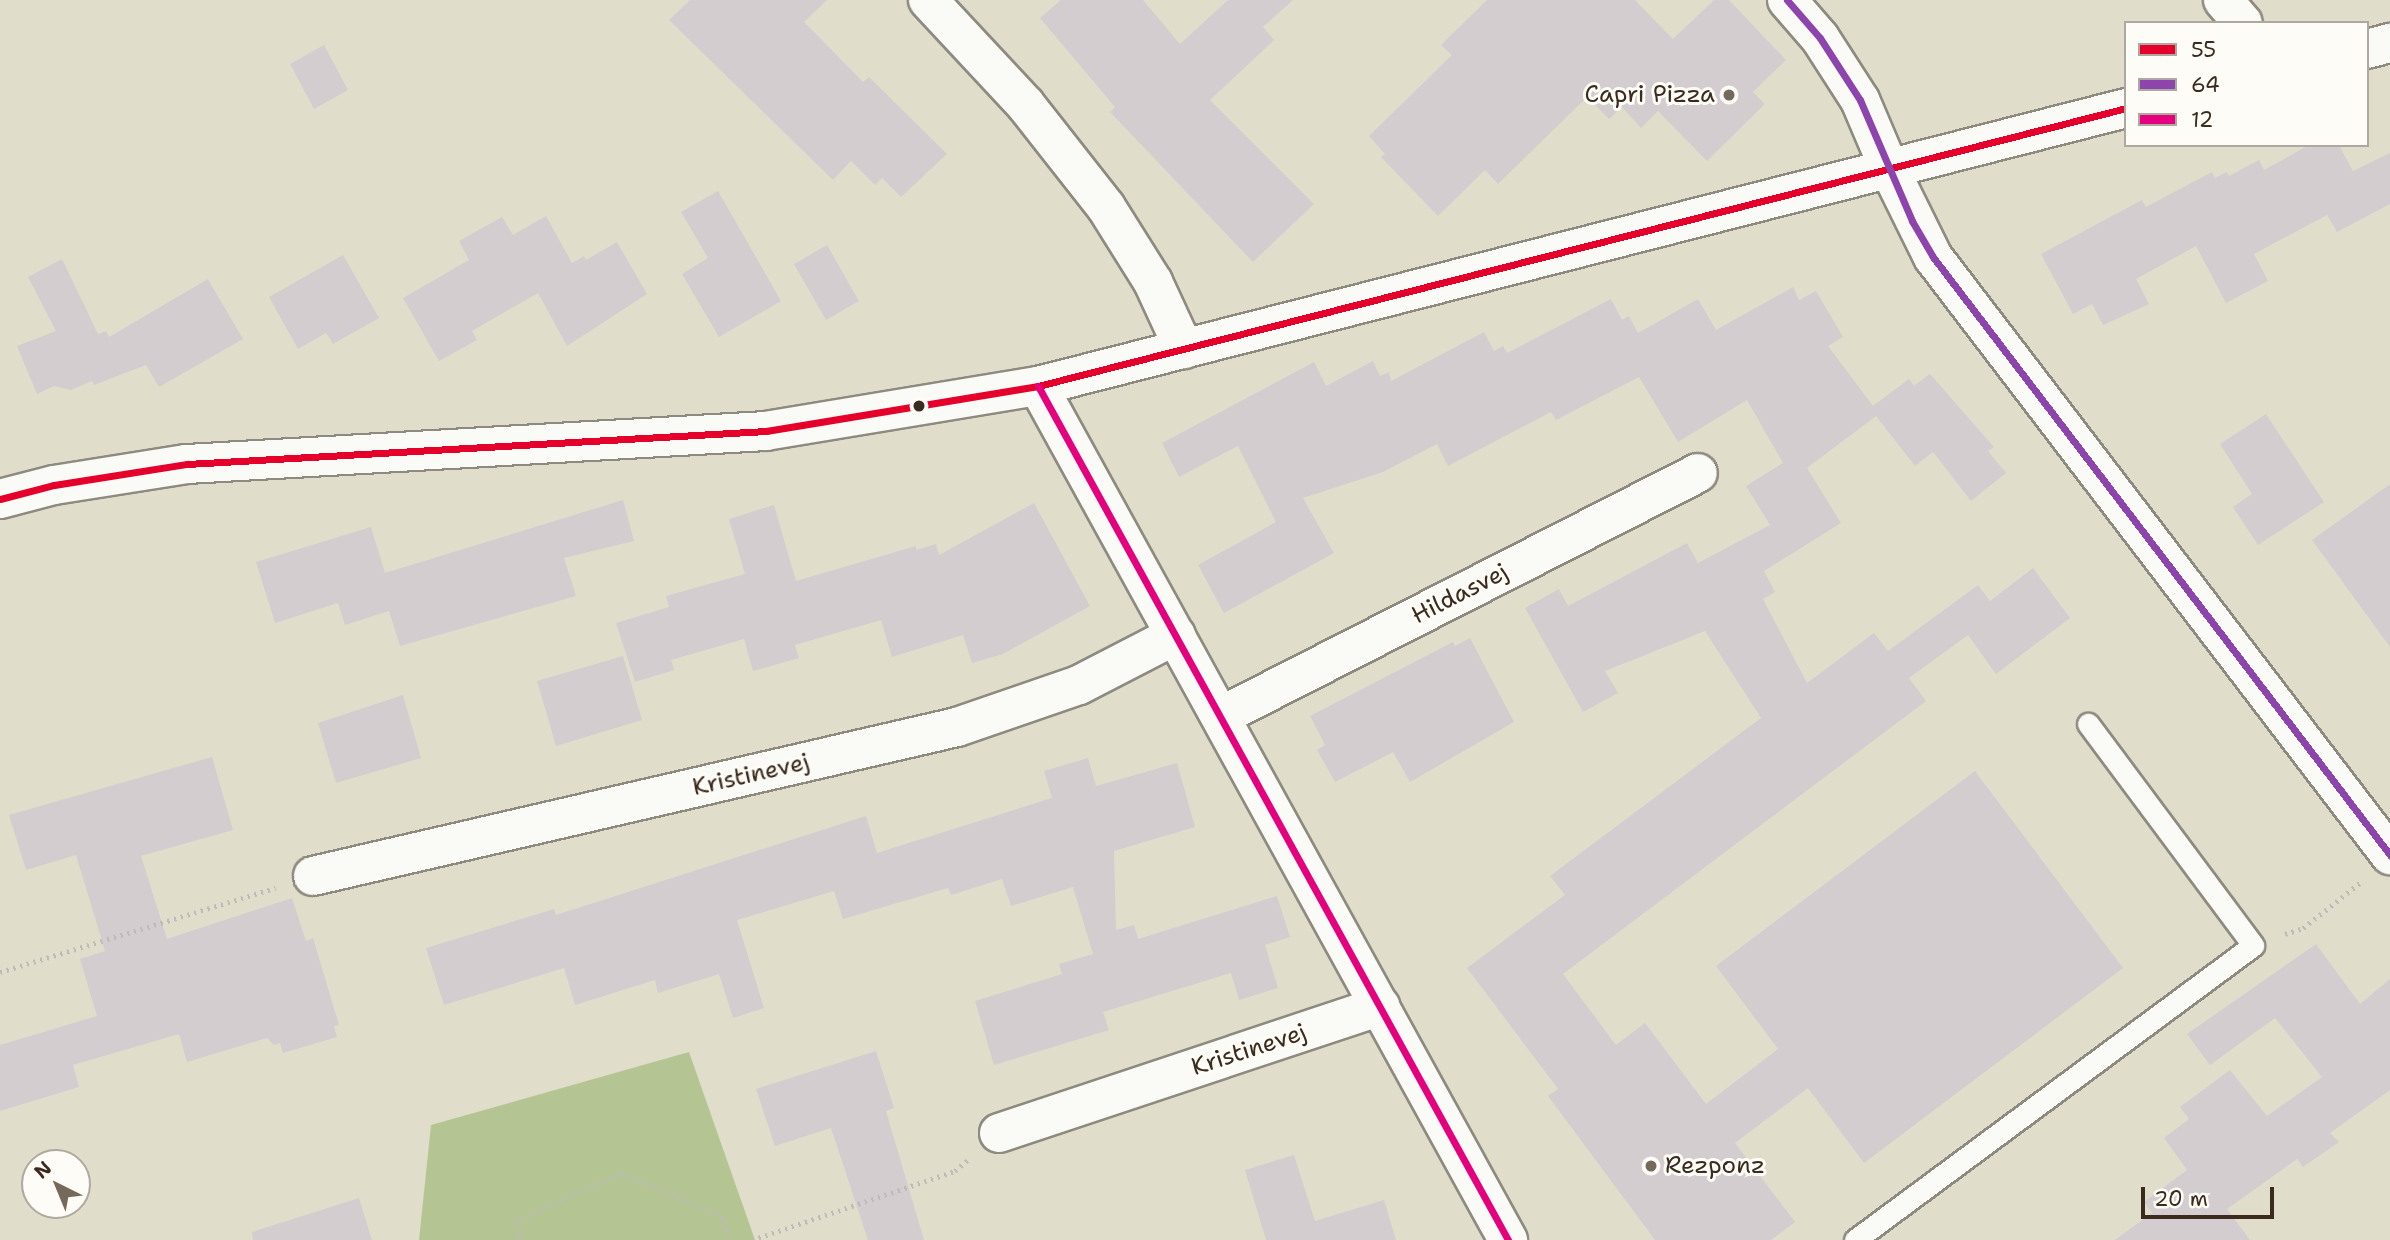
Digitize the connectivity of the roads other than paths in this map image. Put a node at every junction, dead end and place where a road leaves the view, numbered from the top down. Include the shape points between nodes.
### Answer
1 (928, 0) edge
2 (1787, 0) edge
3 (2222, 0) edge
4 (2241, 21) edge
5 (2390, 43) edge
6 (2369, 48) edge
7 (2124, 108) edge
8 (1888, 166) junction
9 (1184, 349) junction
10 (1038, 386) junction
11 (1698, 473) dead end
12 (0, 499) edge
13 (1177, 635) junction
14 (1221, 716) junction
15 (2088, 724) dead end
16 (2390, 855) edge
17 (313, 876) road end
18 (1380, 1006) junction
19 (999, 1133) road end
20 (1508, 1240) edge
21 (1856, 1240) edge

1 - 9 street via 1025,104 1106,207 1153,282
2 - 8 street via 1820,38 1860,100
3 - 4 street
5 - 6 street
7 - 8 street
8 - 9 street
8 - 16 street via 1933,257
9 - 10 street
10 - 12 street via 766,431 187,464 54,485
10 - 13 street
11 - 14 street, Hildasvej
13 - 14 street
13 - 17 street, Kristinevej via 1079,685 957,727
14 - 18 street
15 - 21 lane via 2253,945
18 - 19 street, Kristinevej
18 - 20 street

